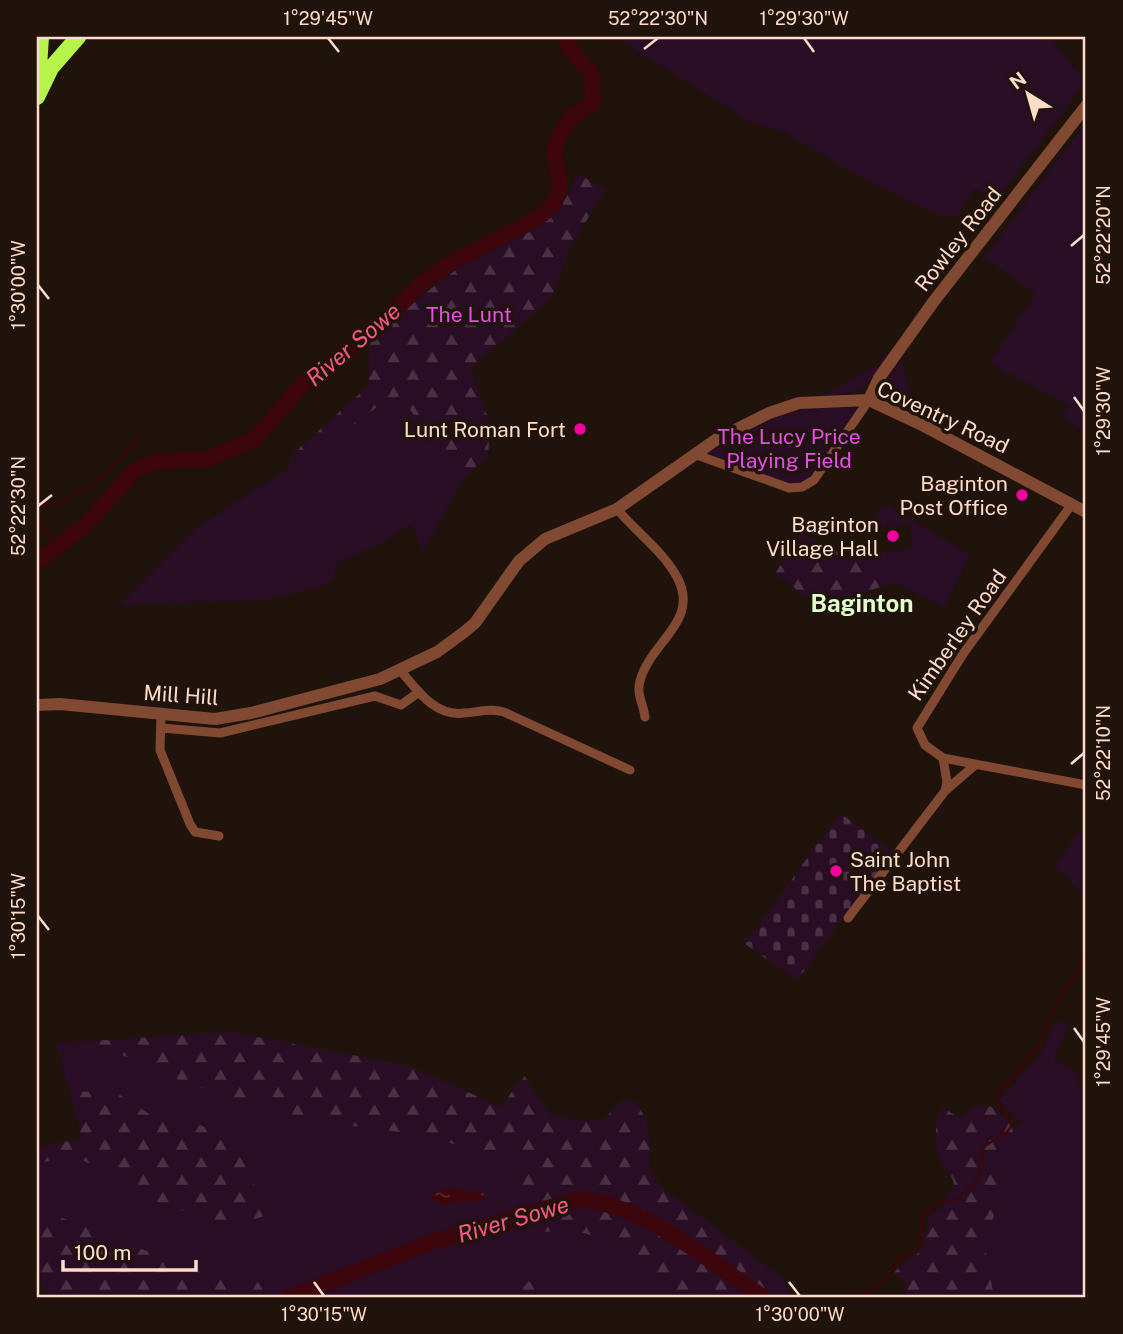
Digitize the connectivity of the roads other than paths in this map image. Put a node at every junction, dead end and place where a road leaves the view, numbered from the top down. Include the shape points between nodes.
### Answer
1 (41, 37) edge
2 (78, 37) edge
3 (37, 95) edge
4 (1086, 106) edge
5 (869, 400) junction
6 (693, 454) junction
7 (1072, 504) junction
8 (617, 509) junction
9 (1086, 512) edge
10 (401, 671) junction
11 (419, 692) junction
12 (37, 705) edge
13 (645, 717) dead end
14 (161, 721) junction
15 (943, 758) junction
16 (975, 765) junction
17 (630, 770) dead end
18 (1086, 785) edge
19 (945, 791) junction
20 (219, 836) dead end
21 (848, 918) dead end

1 - 3 highway
2 - 3 highway via 51,68
4 - 5 street, Rowley Road via 934,301 879,378
5 - 6 street, Coventry Road via 799,403 769,413
5 - 6 street via 814,481 802,487 789,488
5 - 7 street, Coventry Road
6 - 8 street, Coventry Road
7 - 9 street, Coventry Road
7 - 15 street, Kimberley Road via 918,721 925,745
8 - 10 street, Coventry Road via 533,547 475,623 437,652
8 - 13 street via 675,573 684,596 682,615 640,680
10 - 11 street
10 - 14 street, Mill Hill via 233,717
11 - 14 street, Mill Hill via 406,704 375,696 220,733
11 - 17 street via 454,714 489,709 504,712
12 - 14 street, Mill Hill via 60,704
14 - 20 street via 160,750 190,824 195,832
15 - 16 street
15 - 19 street
16 - 18 street
16 - 19 street
19 - 21 street

